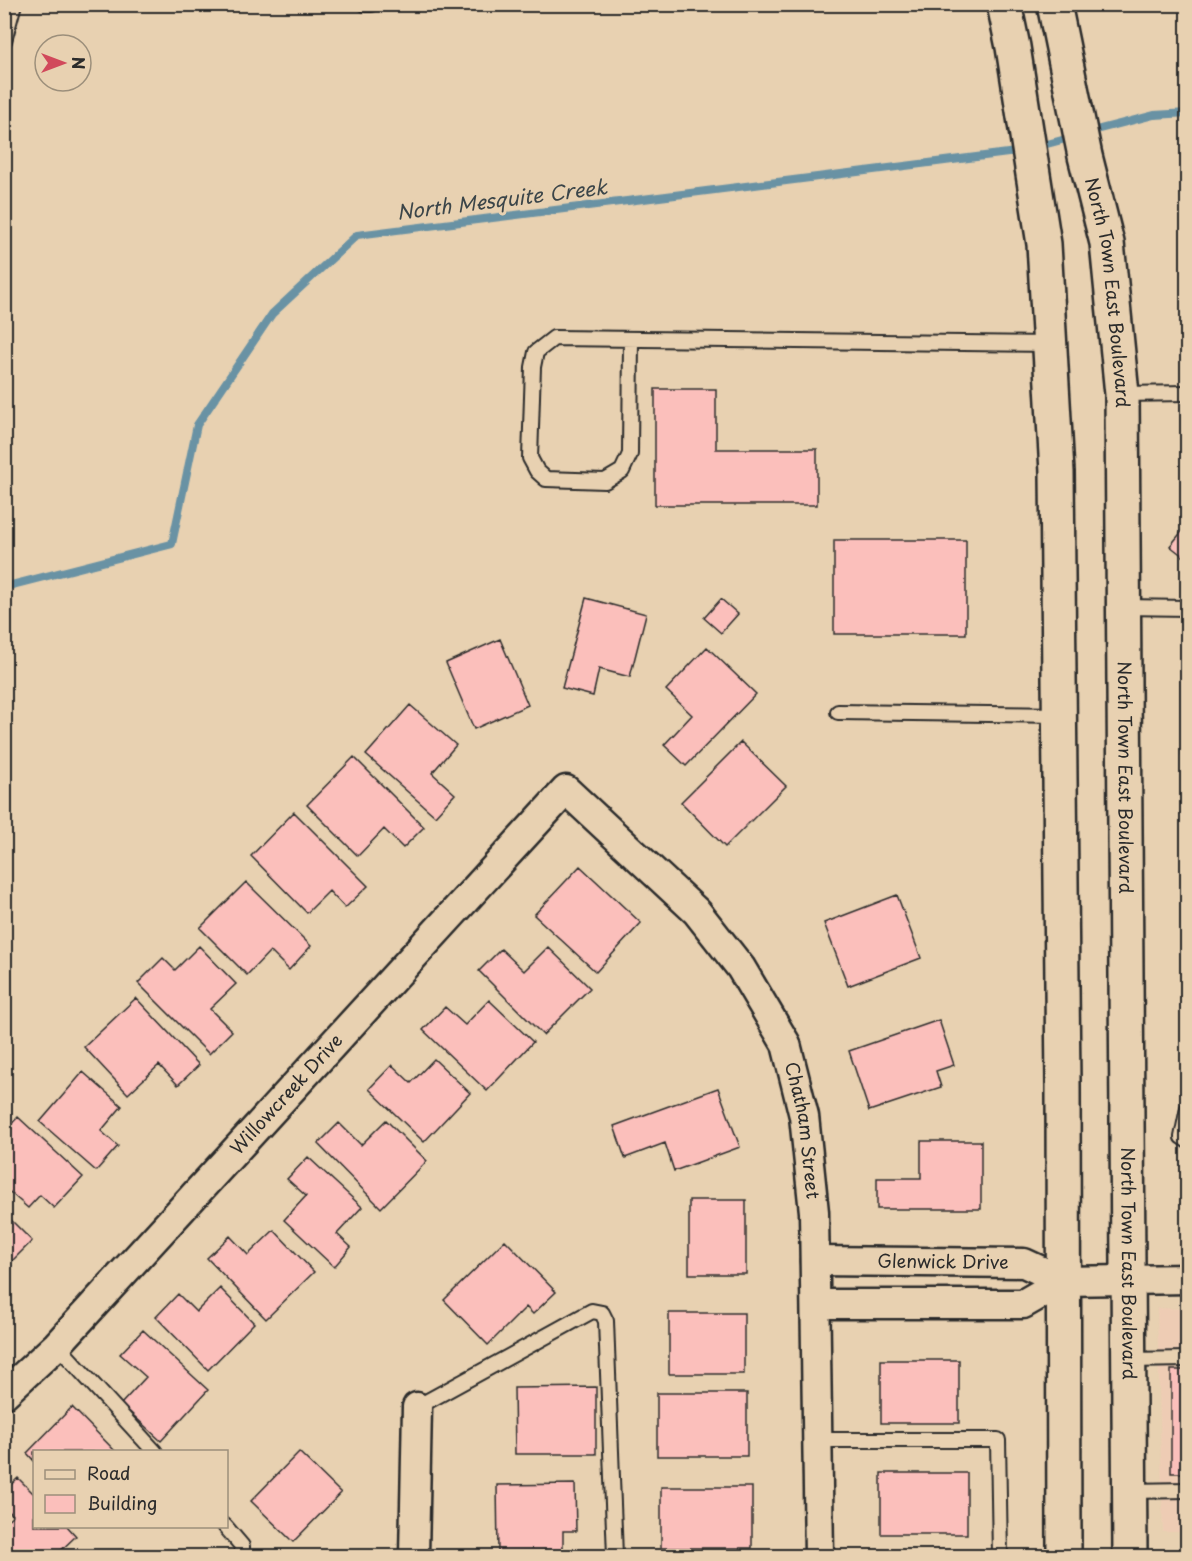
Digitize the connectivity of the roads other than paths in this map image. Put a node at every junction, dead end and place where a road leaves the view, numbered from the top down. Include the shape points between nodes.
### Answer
1 (14, 4) edge
2 (364, 4) edge
3 (372, 4) edge
4 (1004, 4) edge
5 (1054, 4) edge
6 (4, 41) edge
7 (631, 339) junction
8 (1051, 344) junction
9 (1188, 393) edge
10 (1122, 394) junction
11 (1124, 607) junction
12 (1188, 608) edge
13 (838, 712) dead end
14 (1059, 715) junction
15 (567, 790) joint
16 (1188, 1108) edge
17 (1188, 1141) edge
18 (815, 1261) junction
19 (1188, 1279) edge
20 (1128, 1280) junction
21 (1063, 1281) junction
22 (816, 1304) junction
23 (57, 1345) junction
24 (1188, 1359) edge
25 (1128, 1360) junction
26 (4, 1394) edge
27 (417, 1407) joint
28 (818, 1440) junction
29 (153, 1450) edge
30 (1188, 1490) edge
31 (1129, 1491) junction
32 (226, 1528) edge
33 (242, 1557) edge
34 (414, 1557) edge
35 (615, 1557) edge
36 (819, 1557) edge
37 (1000, 1557) edge
38 (1064, 1557) edge
39 (1130, 1557) edge

1 - 6 lane
2 - 3 lane
4 - 8 main road via 1044,244
5 - 10 main road, North Town East Boulevard via 1107,243
7 - 7 lane via 554,338 536,352 532,367 530,458 546,479 605,481 622,471 630,454
7 - 8 lane
8 - 14 main road via 1057,472
9 - 10 lane
10 - 11 main road, North Town East Boulevard
11 - 12 lane
11 - 20 main road, North Town East Boulevard
13 - 14 lane
14 - 21 main road
15 - 18 street, Chatham Street via 697,912 741,968 786,1044 804,1116
15 - 23 street, Willowcreek Drive
16 - 17 lane via 1182,1137
18 - 21 street, Glenwick Drive via 1024,1263
18 - 22 street, Chatham Street
19 - 20 street
20 - 21 street
20 - 25 main road, North Town East Boulevard
21 - 22 street via 1023,1304
21 - 38 main road
22 - 28 street, Chatham Street
23 - 26 street, Willowcreek Drive
23 - 29 lane
24 - 25 lane
25 - 31 main road, North Town East Boulevard
27 - 34 street
27 - 35 lane via 592,1311 602,1313 606,1321
28 - 36 street, Chatham Street
28 - 37 lane via 998,1440
30 - 31 lane
31 - 39 main road, North Town East Boulevard
32 - 33 lane via 242,1546

